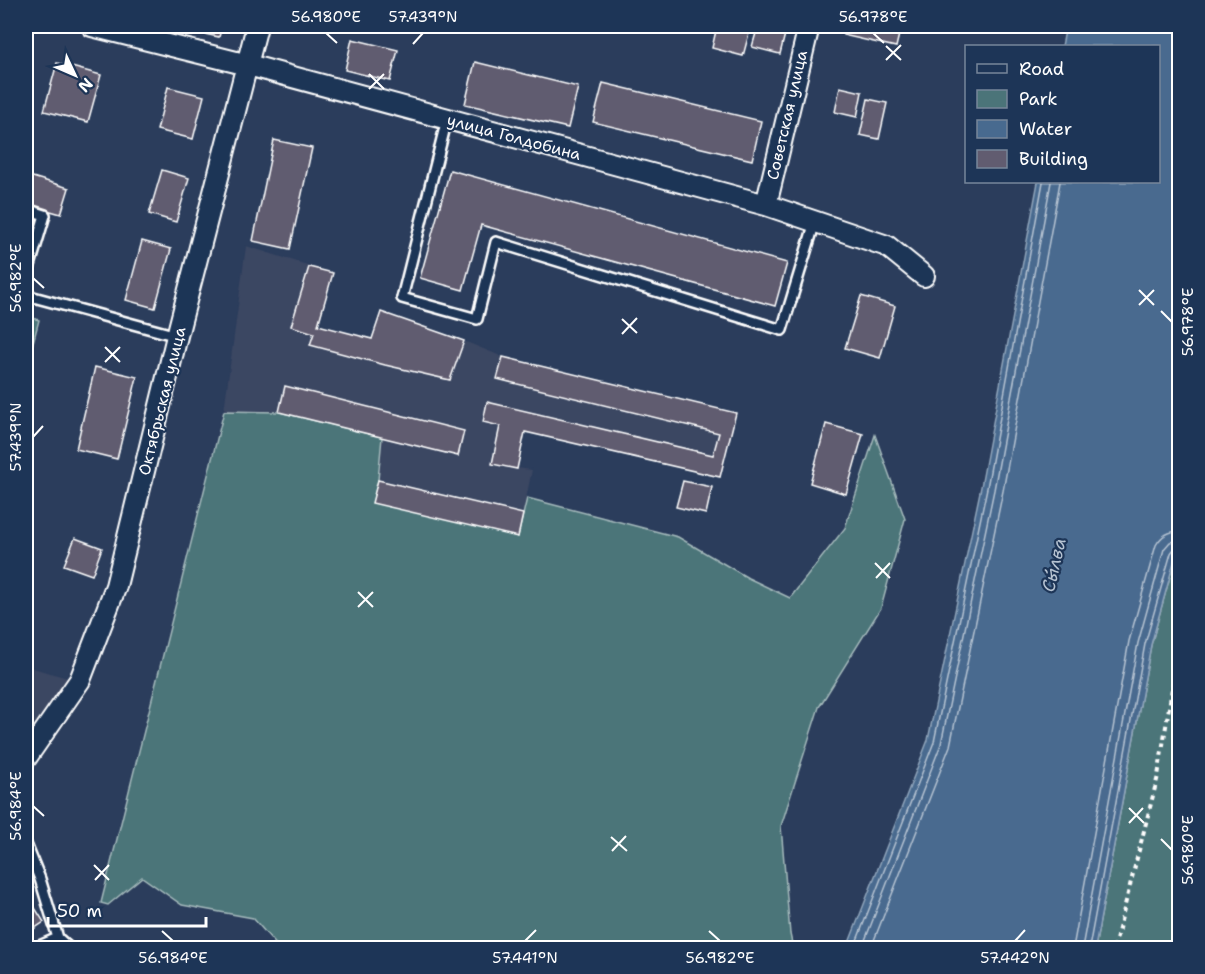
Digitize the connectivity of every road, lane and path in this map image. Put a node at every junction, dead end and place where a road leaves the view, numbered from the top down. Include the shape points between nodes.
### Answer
1 (92, 26) edge
2 (257, 26) edge
3 (809, 26) edge
4 (248, 66) junction
5 (447, 119) junction
6 (766, 205) junction
7 (26, 209) edge
8 (815, 222) junction
9 (924, 276) dead end
10 (26, 279) edge
11 (26, 295) edge
12 (177, 336) junction
13 (1179, 639) edge
14 (26, 758) edge
15 (26, 844) edge
16 (58, 938) junction
17 (35, 948) edge
18 (69, 948) edge
19 (1114, 948) edge

1 - 4 street, улица Голдобина
2 - 4 street, Октябрьская улица
3 - 6 street, Советская улица
4 - 5 street, улица Голдобина
4 - 12 street, Октябрьская улица
5 - 6 street, улица Голдобина
5 - 8 lane via 402,298 477,319 496,242 782,330
6 - 8 street, улица Голдобина
7 - 10 lane via 45,215
8 - 9 street, улица Голдобина via 887,246
11 - 12 lane
12 - 14 street, Октябрьская улица via 116,586 80,680
13 - 19 path via 1158,776
15 - 16 lane
16 - 17 lane
16 - 18 lane

